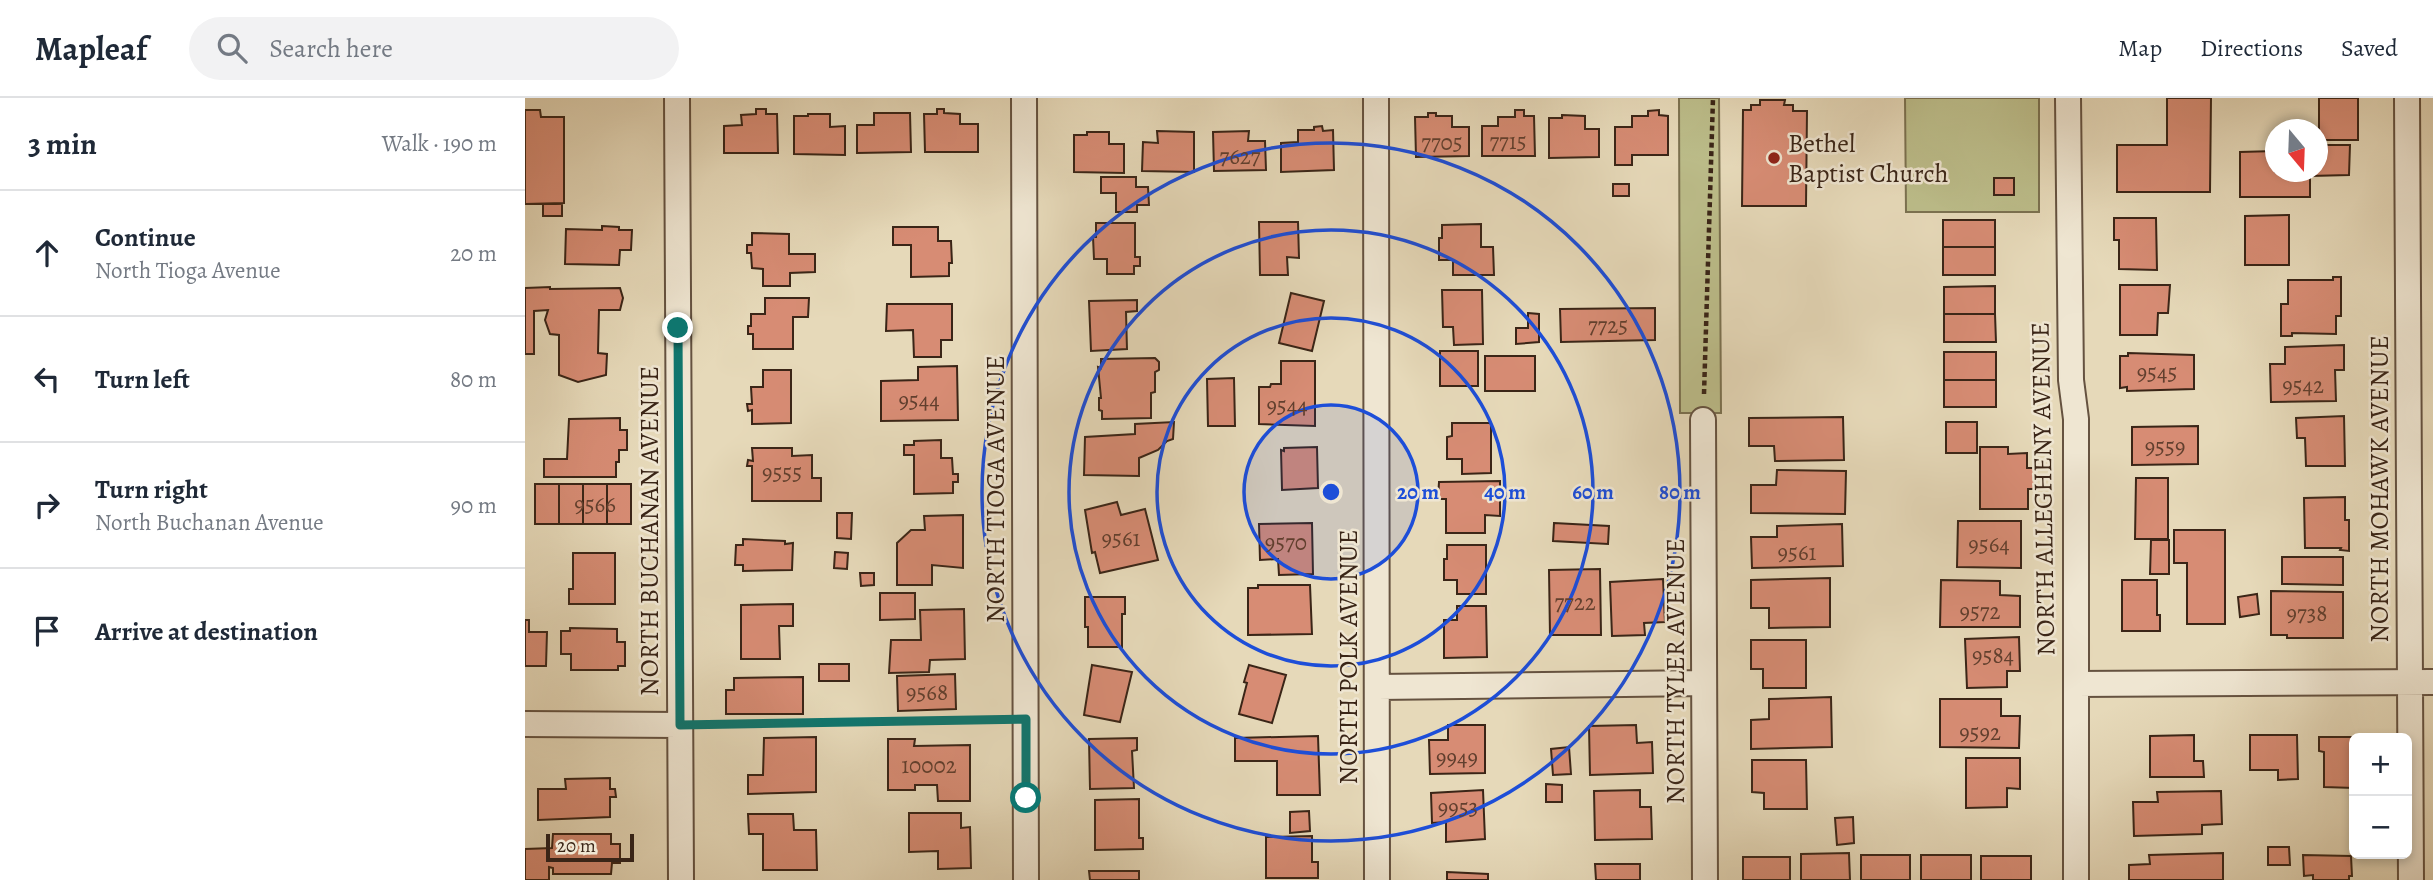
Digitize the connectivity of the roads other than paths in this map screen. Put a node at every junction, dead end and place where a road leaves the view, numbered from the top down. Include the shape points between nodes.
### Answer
1 (677, 98) edge
2 (1024, 98) edge
3 (1376, 98) edge
4 (2068, 98) edge
5 (2407, 98) edge
6 (1703, 420) road end
7 (2421, 682) edge
8 (1704, 683) junction
9 (2076, 684) junction
10 (1378, 687) junction
11 (525, 724) edge
12 (680, 725) junction
13 (681, 880) edge
14 (1026, 880) edge
15 (1377, 880) edge
16 (1705, 880) edge
17 (2076, 880) edge
18 (2410, 880) edge

1 - 12 street, NORTH BUCHANAN AVENUE
2 - 14 street, NORTH TIOGA AVENUE
3 - 10 street, NORTH POLK AVENUE
4 - 9 street, NORTH ALLEGHENY AVENUE via 2071,380 2076,419
5 - 7 street, NORTH MOHAWK AVENUE
6 - 8 street, NORTH TYLER AVENUE
7 - 9 street
7 - 18 street, NORTH MOHAWK AVENUE
8 - 10 street
8 - 16 street, NORTH TYLER AVENUE
9 - 17 street, NORTH ALLEGHENY AVENUE
10 - 15 street, NORTH POLK AVENUE
11 - 12 street
12 - 13 street, NORTH BUCHANAN AVENUE

